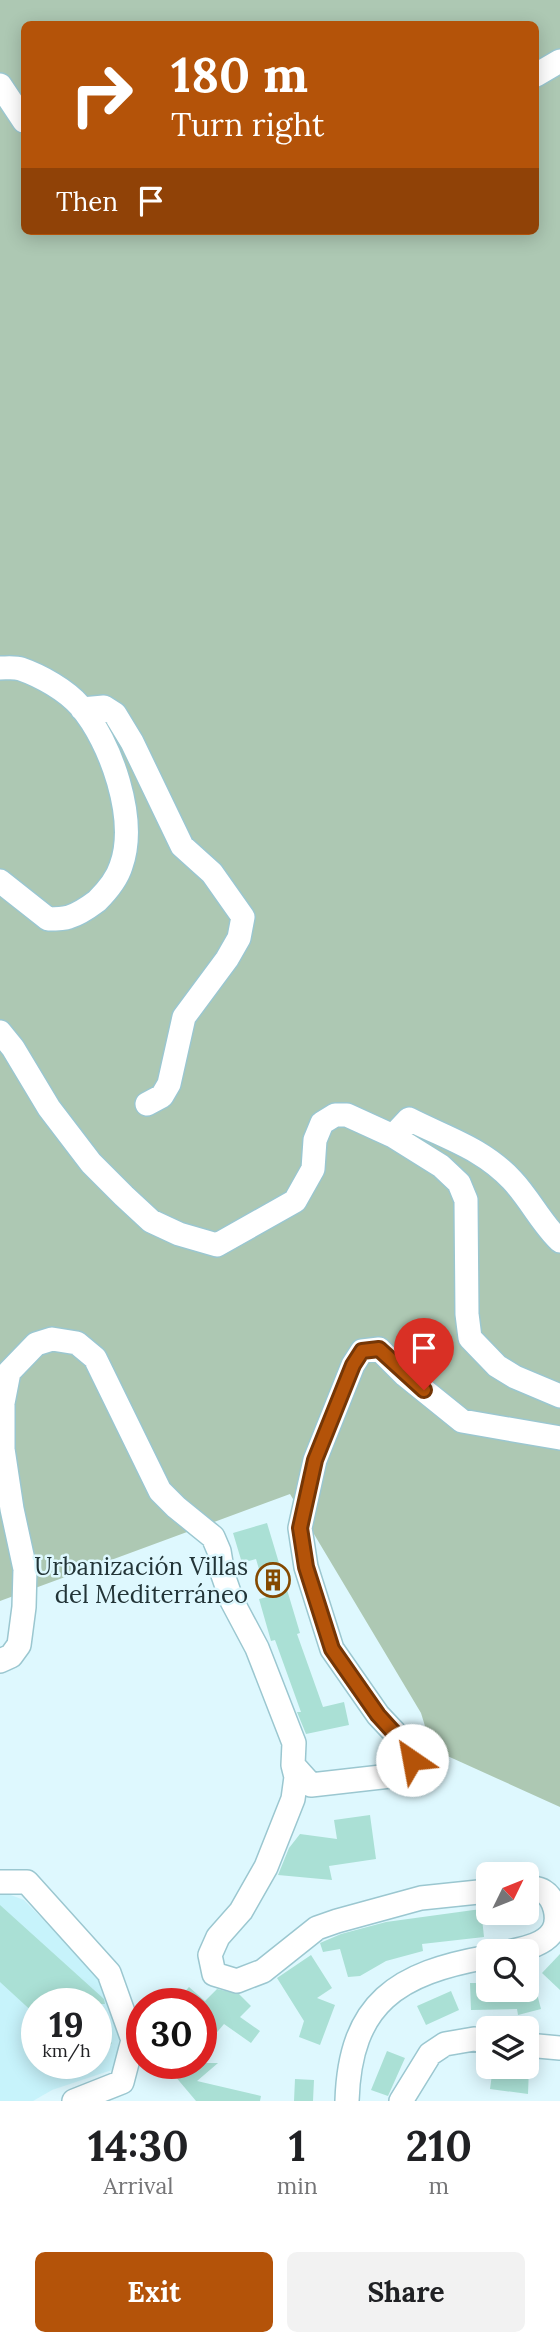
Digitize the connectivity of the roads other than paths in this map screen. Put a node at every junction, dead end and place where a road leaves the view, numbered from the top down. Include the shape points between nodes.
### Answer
1 (560, 61) edge
2 (539, 73) edge
3 (0, 85) edge
4 (21, 116) edge
5 (0, 668) edge
6 (82, 709) junction
7 (0, 881) edge
8 (0, 1032) edge
9 (148, 1104) dead end
10 (393, 1136) junction
11 (560, 1241) edge
12 (560, 1395) edge
13 (560, 1438) edge
14 (0, 1661) edge
15 (293, 1765) junction
16 (0, 1882) edge
17 (539, 1889) edge
18 (476, 1892) edge
19 (539, 1943) edge
20 (476, 1959) edge
21 (476, 2039) edge
22 (539, 2046) edge
23 (560, 2048) edge
24 (74, 2101) edge
25 (347, 2101) edge
26 (401, 2101) edge

1 - 2 street
3 - 4 street
5 - 6 street via 19,668 49,682
6 - 7 street via 112,762 126,833 121,866 106,892 69,918 48,919
6 - 9 street via 104,707 115,714 182,846 212,873 243,917 239,938 227,959 184,1017 169,1084 162,1096
8 - 10 street via 91,1163 150,1222 208,1243 217,1245 295,1201 313,1169 315,1140 322,1123 335,1115 347,1115
10 - 11 street via 409,1119 456,1139 512,1180
10 - 12 street via 441,1166 459,1183 466,1200 470,1338 497,1366
13 - 15 street via 462,1421 379,1349 362,1351 315,1460 300,1528 306,1567 332,1649 378,1715 408,1748 412,1760 399,1775 311,1785
14 - 15 street via 19,1645 26,1569 3,1449 3,1403 9,1372 36,1344 52,1339 77,1343 95,1358 160,1491 213,1537 232,1601 257,1647 294,1744
15 - 18 street via 293,1799 266,1867 241,1911 218,1937 210,1955 214,1974 237,1981 263,1971 317,1928 337,1921 421,1898
16 - 24 street via 27,1882 109,1973 133,2040 122,2082
17 - 19 street via 552,1900 556,1915 553,1931
20 - 25 street via 421,1974 373,2008 354,2045
21 - 26 street via 445,2044 430,2054
22 - 23 street

